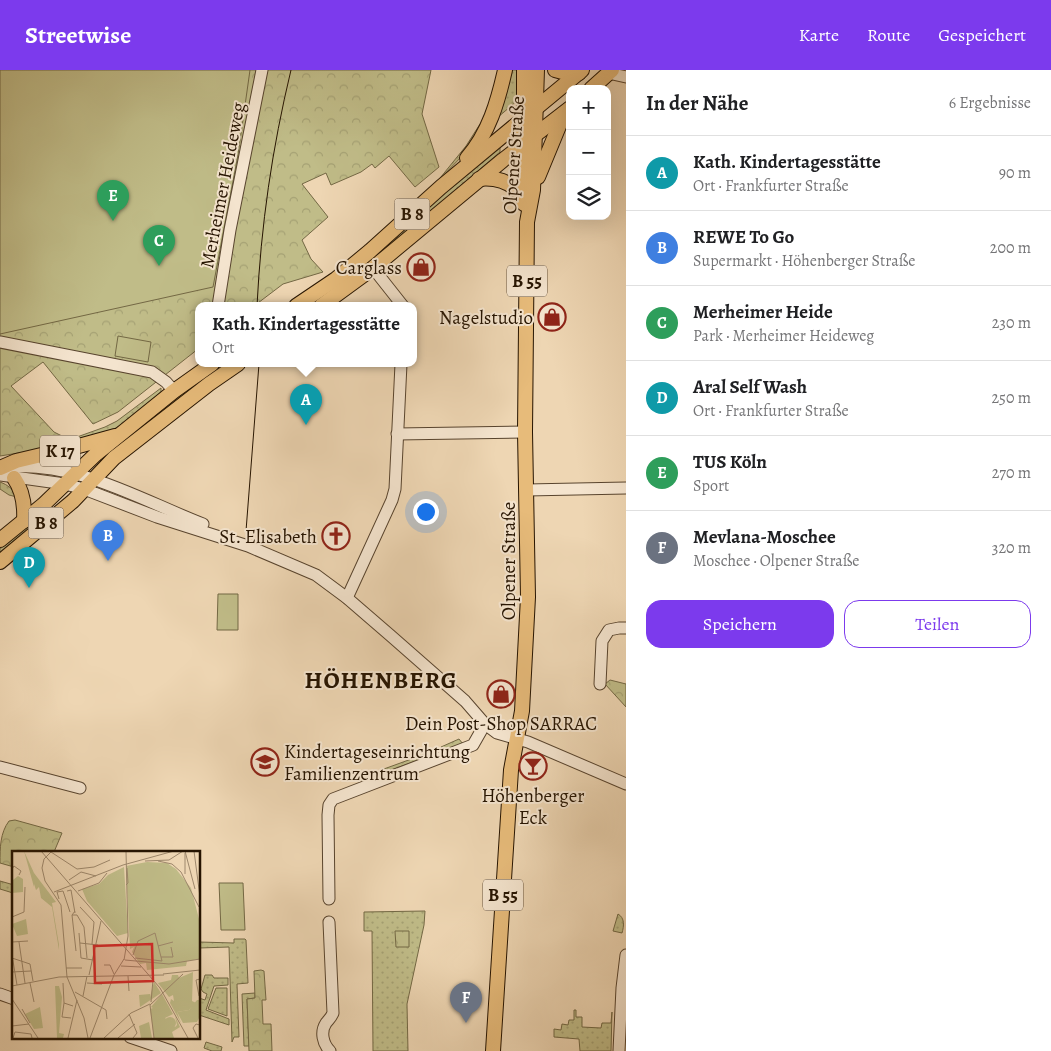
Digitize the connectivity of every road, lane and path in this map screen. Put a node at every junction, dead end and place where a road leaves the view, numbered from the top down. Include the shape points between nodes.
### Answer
1 (262, 70) edge
2 (505, 70) edge
3 (524, 70) edge
4 (537, 70) edge
5 (555, 70) edge
6 (580, 71) edge
7 (610, 72) edge
8 (626, 77) edge
9 (595, 85) edge
10 (536, 107) junction
11 (566, 111) edge
12 (566, 112) edge
13 (524, 117) junction
14 (529, 140) junction
15 (480, 180) junction
16 (441, 187) junction
17 (529, 194) junction
18 (374, 268) junction
19 (219, 302) edge
20 (302, 302) edge
21 (327, 302) edge
22 (400, 302) edge
23 (0, 342) edge
24 (208, 367) edge
25 (231, 367) edge
26 (401, 367) edge
27 (174, 391) junction
28 (525, 432) junction
29 (120, 434) junction
30 (397, 434) junction
31 (0, 468) edge
32 (7, 477) edge
33 (70, 479) junction
34 (88, 484) junction
35 (626, 488) edge
36 (527, 490) junction
37 (24, 521) junction
38 (0, 540) edge
39 (0, 562) edge
40 (347, 598) junction
41 (626, 628) edge
42 (600, 684) dead end
43 (485, 724) junction
44 (516, 739) junction
45 (0, 767) edge
46 (626, 784) edge
47 (80, 788) dead end
48 (329, 898) dead end
49 (329, 922) dead end
50 (626, 955) edge
51 (0, 994) edge
52 (12, 998) edge
53 (145, 1040) edge
54 (171, 1051) edge
55 (330, 1051) edge
56 (493, 1051) edge
57 (619, 1051) edge

1 - 19 street, Merheimer Heideweg
2 - 16 main road via 486,129 470,155
3 - 13 main road, Olpener Straße / B 55
4 - 10 main road, Olpener Straße / B 55
5 - 6 main road via 566,73
6 - 10 main road, B 8
7 - 8 street
7 - 9 main road
10 - 13 main road, B 8
10 - 14 main road, Olpener Straße / B 55
11 - 14 main road, B 8
12 - 17 main road
13 - 14 main road, B 55
13 - 16 main road, B 8
14 - 15 main road, B 8
14 - 17 main road, Olpener Straße / B 55
15 - 17 main road via 504,181
15 - 18 main road, B 8
16 - 20 main road, B 8 via 355,264
17 - 28 main road, Olpener Straße / B 55
18 - 21 main road, B 8
18 - 22 street
23 - 27 street via 152,372
24 - 27 main road, B 8
25 - 34 main road, B 8 via 125,449
26 - 30 street
27 - 29 main road, B 8
28 - 30 street
28 - 36 main road, Olpener Straße / B 55
29 - 31 main road, K 17
29 - 33 main road, B 8
30 - 40 street via 392,500
31 - 33 street, K 17 via 42,468
32 - 33 street, K 17
32 - 37 main road via 23,497
33 - 34 street
33 - 37 main road, B 8
34 - 39 main road, B 8 via 65,508
34 - 40 street via 232,535 248,546 316,575
35 - 36 street
36 - 44 main road, Olpener Straße / B 55 via 528,597 522,711
37 - 38 main road, B 8
40 - 43 street via 465,701
41 - 42 street via 609,630 602,641
43 - 44 street via 497,733
43 - 48 street via 473,745 331,801 328,815
44 - 46 street
44 - 56 main road, Olpener Straße / B 55 via 510,780
45 - 47 street
49 - 55 street via 333,1012 324,1026 323,1035
50 - 57 street
51 - 52 street
53 - 54 street

